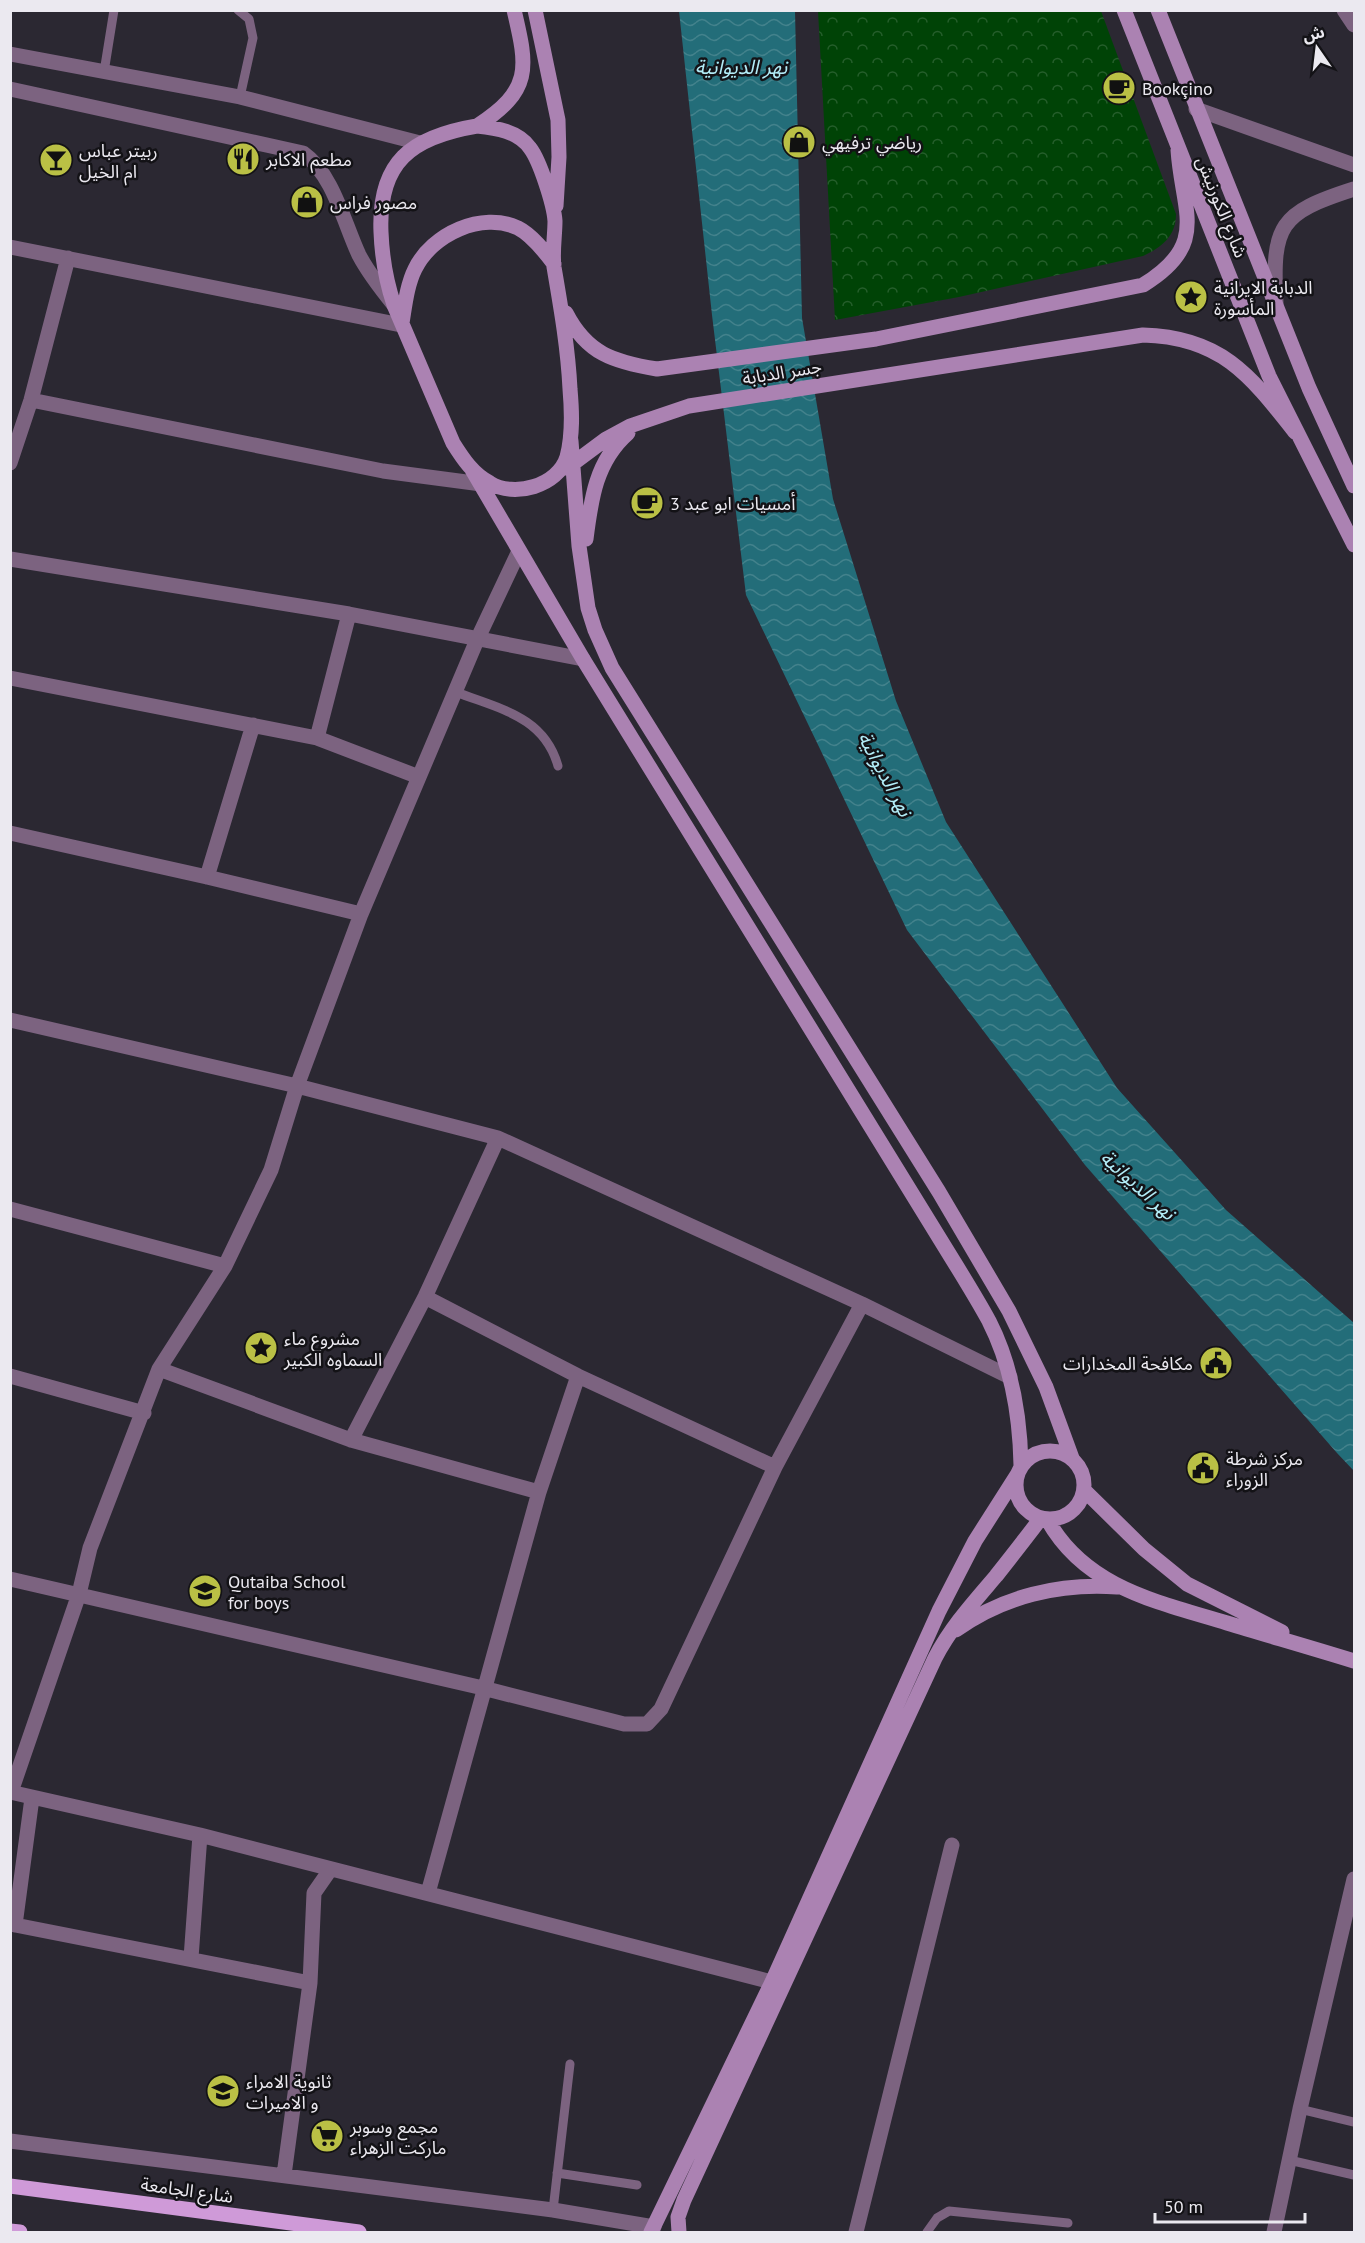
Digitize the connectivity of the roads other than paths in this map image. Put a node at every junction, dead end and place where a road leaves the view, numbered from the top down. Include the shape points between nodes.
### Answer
1 (114, 10) edge
2 (238, 10) edge
3 (514, 10) edge
4 (535, 10) edge
5 (1124, 10) edge
6 (1158, 10) edge
7 (1344, 10) edge
8 (1354, 25) edge
9 (10, 54) edge
10 (104, 72) junction
11 (10, 89) edge
12 (240, 97) junction
13 (1196, 109) junction
14 (477, 126) junction
15 (420, 143) junction
16 (1178, 150) junction
17 (1354, 165) edge
18 (1354, 189) edge
19 (555, 218) junction
20 (10, 247) edge
21 (68, 258) junction
22 (554, 264) junction
23 (558, 290) junction
24 (1276, 303) junction
25 (394, 305) junction
26 (401, 325) junction
27 (31, 400) junction
28 (639, 423) junction
29 (1295, 432) junction
30 (571, 441) junction
31 (10, 462) edge
32 (573, 464) junction
33 (555, 477) junction
34 (486, 484) junction
35 (1354, 486) edge
36 (1354, 545) edge
37 (519, 551) junction
38 (10, 559) edge
39 (588, 608) junction
40 (349, 614) junction
41 (477, 640) junction
42 (583, 659) junction
43 (10, 678) edge
44 (456, 692) junction
45 (253, 725) junction
46 (317, 738) junction
47 (558, 766) dead end
48 (419, 777) junction
49 (10, 833) edge
50 (207, 877) junction
51 (361, 914) junction
52 (10, 1020) edge
53 (297, 1086) junction
54 (498, 1138) junction
55 (10, 1209) edge
56 (225, 1266) junction
57 (425, 1297) junction
58 (862, 1304) junction
59 (159, 1370) junction
60 (10, 1376) edge
61 (578, 1376) junction
62 (1010, 1377) junction
63 (144, 1413) junction
64 (351, 1440) junction
65 (1072, 1458) junction
66 (775, 1467) junction
67 (1019, 1470) junction
68 (1084, 1490) junction
69 (539, 1492) junction
70 (1044, 1519) junction
71 (10, 1579) edge
72 (1121, 1587) junction
73 (79, 1594) junction
74 (946, 1637) junction
75 (1317, 1650) junction
76 (1354, 1660) edge
77 (483, 1688) junction
78 (11, 1792) edge
79 (32, 1798) junction
80 (200, 1835) junction
81 (952, 1845) dead end
82 (330, 1870) junction
83 (1354, 1879) edge
84 (428, 1893) junction
85 (13, 1925) edge
86 (191, 1958) junction
87 (310, 1983) junction
88 (778, 1983) junction
89 (570, 2064) dead end
90 (1300, 2109) junction
91 (1354, 2122) edge
92 (10, 2141) edge
93 (1289, 2160) junction
94 (557, 2174) junction
95 (284, 2175) junction
96 (1354, 2175) edge
97 (637, 2185) dead end
98 (10, 2186) edge
99 (553, 2210) junction
100 (1068, 2223) dead end
101 (653, 2230) edge
102 (10, 2231) edge
103 (20, 2232) edge
104 (358, 2232) edge
105 (679, 2232) edge
106 (856, 2232) edge
107 (927, 2232) edge
108 (1274, 2232) edge

1 - 10 lane
2 - 12 lane via 249,19 254,38
3 - 14 main road via 524,55 520,84 507,103
4 - 19 main road via 558,120
5 - 16 main road, شارع الكورنيش
6 - 13 main road, شارع الكورنيش
7 - 8 street
9 - 10 street
10 - 12 street
11 - 25 street via 303,153 318,167 372,279
12 - 15 street
13 - 17 street
13 - 24 main road, شارع الكورنيش
14 - 15 main road
14 - 19 main road via 509,132 530,147
15 - 25 main road via 395,166 381,202 384,272
16 - 23 main road, جسر الدبابة via 1188,216 1186,237 1162,274 1122,291 876,339 657,369 626,364 600,354 579,336
16 - 29 main road, شارع الكورنيش
18 - 24 street via 1307,206 1286,224 1279,236 1274,262
19 - 22 main road
20 - 21 street
21 - 26 street
21 - 27 street
22 - 23 main road
22 - 26 main road via 520,229 478,223 460,228 443,239 416,267
23 - 30 main road via 568,348
24 - 35 main road, شارع الكورنيش
25 - 26 main road
26 - 34 main road via 453,443
27 - 31 street
27 - 34 street via 383,471
28 - 29 main road, جسر الدبابة via 689,406 1143,335 1189,341 1230,361 1268,398
28 - 32 main road, جسر الدبابة via 606,439
28 - 39 main road via 616,444 603,464 591,499 585,545
29 - 36 main road, شارع الكورنيش
30 - 32 main road
30 - 33 main road via 562,470
32 - 33 main road, جسر الدبابة
32 - 39 main road
33 - 34 main road, جسر الدبابة via 518,489
34 - 37 main road
37 - 41 street
37 - 42 main road
38 - 40 street
39 - 65 main road via 612,668 1009,1311 1046,1387
40 - 41 street
40 - 46 street
41 - 42 street
41 - 44 street
42 - 62 main road via 951,1257 989,1323
43 - 45 street
44 - 47 lane via 529,721 554,751
44 - 48 street
45 - 46 street
45 - 50 street
46 - 48 street
48 - 51 street
49 - 50 street
50 - 51 street
51 - 53 street
52 - 53 street
53 - 54 street
53 - 56 street via 271,1170
54 - 57 street
54 - 58 street
55 - 56 street
56 - 59 street
57 - 61 street
57 - 64 street
58 - 62 street
58 - 66 street
59 - 63 street
59 - 64 street
60 - 63 street
61 - 66 street
61 - 69 street
62 - 67 main road via 1018,1421
63 - 73 street via 90,1548
64 - 69 street
65 - 67 main road via 1051,1450 1039,1452
65 - 68 main road via 1080,1467
66 - 77 street via 661,1708 647,1724 624,1724
67 - 70 main road via 1017,1497 1031,1514
67 - 88 main road via 975,1541 944,1602
68 - 70 main road via 1081,1500 1067,1515
68 - 75 main road via 1186,1584
69 - 77 street
70 - 72 main road via 1075,1557
70 - 74 main road
71 - 73 street
72 - 74 main road via 1071,1587 1022,1597 982,1614
72 - 75 main road via 1166,1605
73 - 77 street
73 - 78 street
74 - 88 main road
75 - 76 main road
77 - 84 street
78 - 79 street
79 - 80 street
79 - 85 street
80 - 82 street
80 - 86 street
81 - 106 street
82 - 84 street
82 - 87 street via 314,1893
83 - 90 street
84 - 88 street
85 - 86 street
86 - 87 street
87 - 95 street
88 - 101 main road
88 - 105 main road via 684,2200 678,2217
89 - 94 lane
90 - 91 lane
90 - 93 street
92 - 95 street
93 - 96 lane
93 - 108 street
94 - 97 lane
94 - 99 lane
95 - 99 street
98 - 104 main road, شارع الجامعة
99 - 101 street
100 - 107 lane via 949,2211 937,2218
102 - 103 main road

